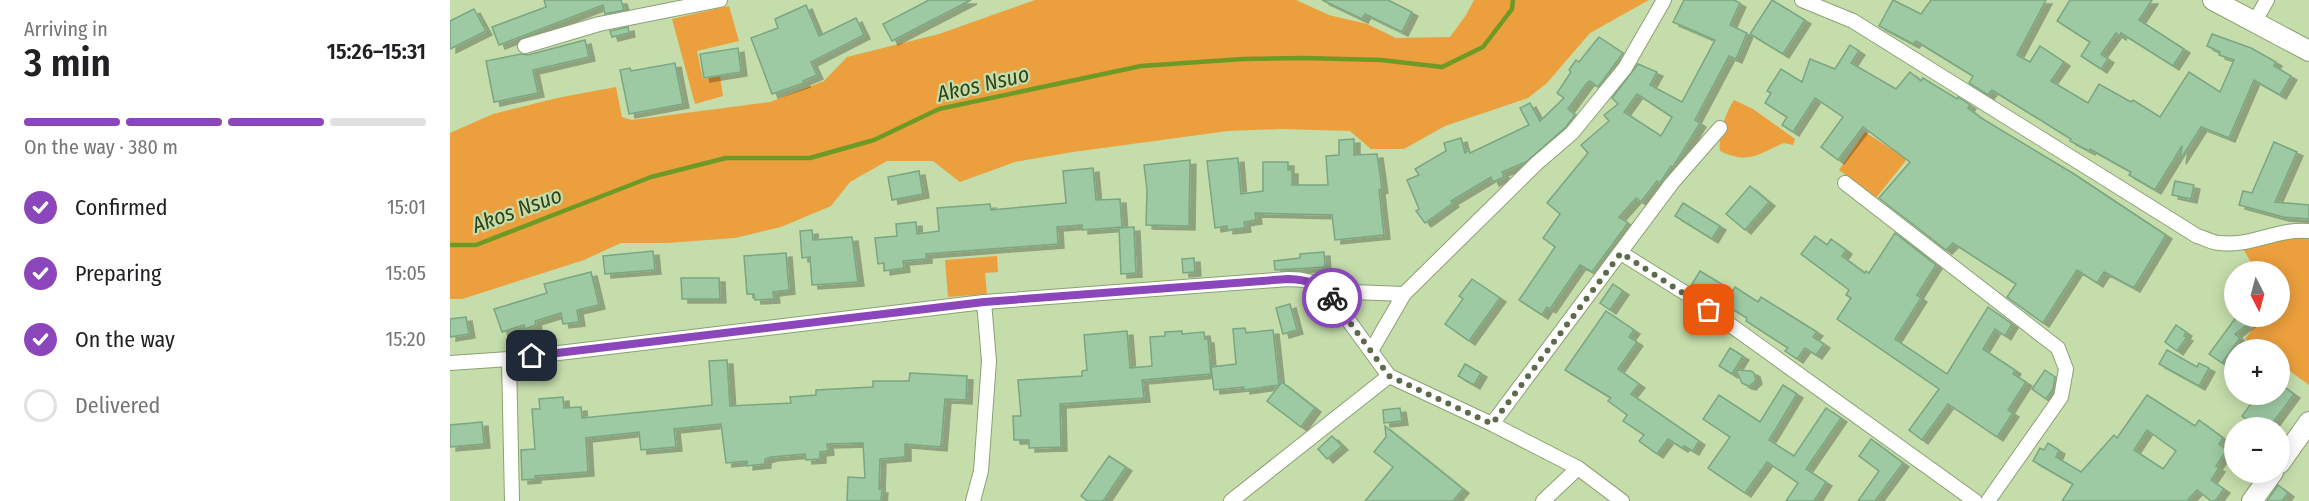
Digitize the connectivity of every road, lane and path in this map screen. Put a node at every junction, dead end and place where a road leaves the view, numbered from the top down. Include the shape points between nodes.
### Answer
1 (720, 0) edge
2 (1664, 0) edge
3 (1802, 0) edge
4 (2213, 0) edge
5 (2267, 0) edge
6 (2255, 21) junction
7 (525, 46) dead end
8 (2309, 51) edge
9 (1720, 128) dead end
10 (1845, 183) dead end
11 (2309, 231) edge
12 (1621, 253) junction
13 (1327, 291) junction
14 (1404, 294) junction
15 (984, 302) junction
16 (1371, 351) junction
17 (509, 359) junction
18 (450, 363) edge
19 (1389, 376) junction
20 (2309, 422) edge
21 (1492, 424) junction
22 (2290, 449) edge
23 (1578, 468) junction
24 (2265, 483) edge
25 (512, 501) edge
26 (973, 501) edge
27 (1231, 501) edge
28 (1543, 501) edge
29 (1622, 501) edge
30 (1975, 501) edge
31 (1988, 501) edge
32 (2252, 501) edge

1 - 7 street via 599,24
2 - 14 street via 1625,68 1572,133
3 - 11 street via 1853,21 2198,236 2218,243 2240,244 2281,232
4 - 6 main road
5 - 6 street
6 - 8 main road
9 - 12 street via 1672,183
10 - 31 street via 2058,348 2066,369 2061,397
12 - 21 street
12 - 30 street via 1690,296
13 - 14 street
13 - 15 street via 1304,279 1288,279
13 - 16 street
14 - 16 street
15 - 17 street
15 - 26 street via 989,361 981,471
16 - 19 street
17 - 18 street
17 - 25 street
19 - 21 street
19 - 27 street
20 - 22 main road
21 - 23 street
23 - 28 street
23 - 29 street
24 - 32 main road

